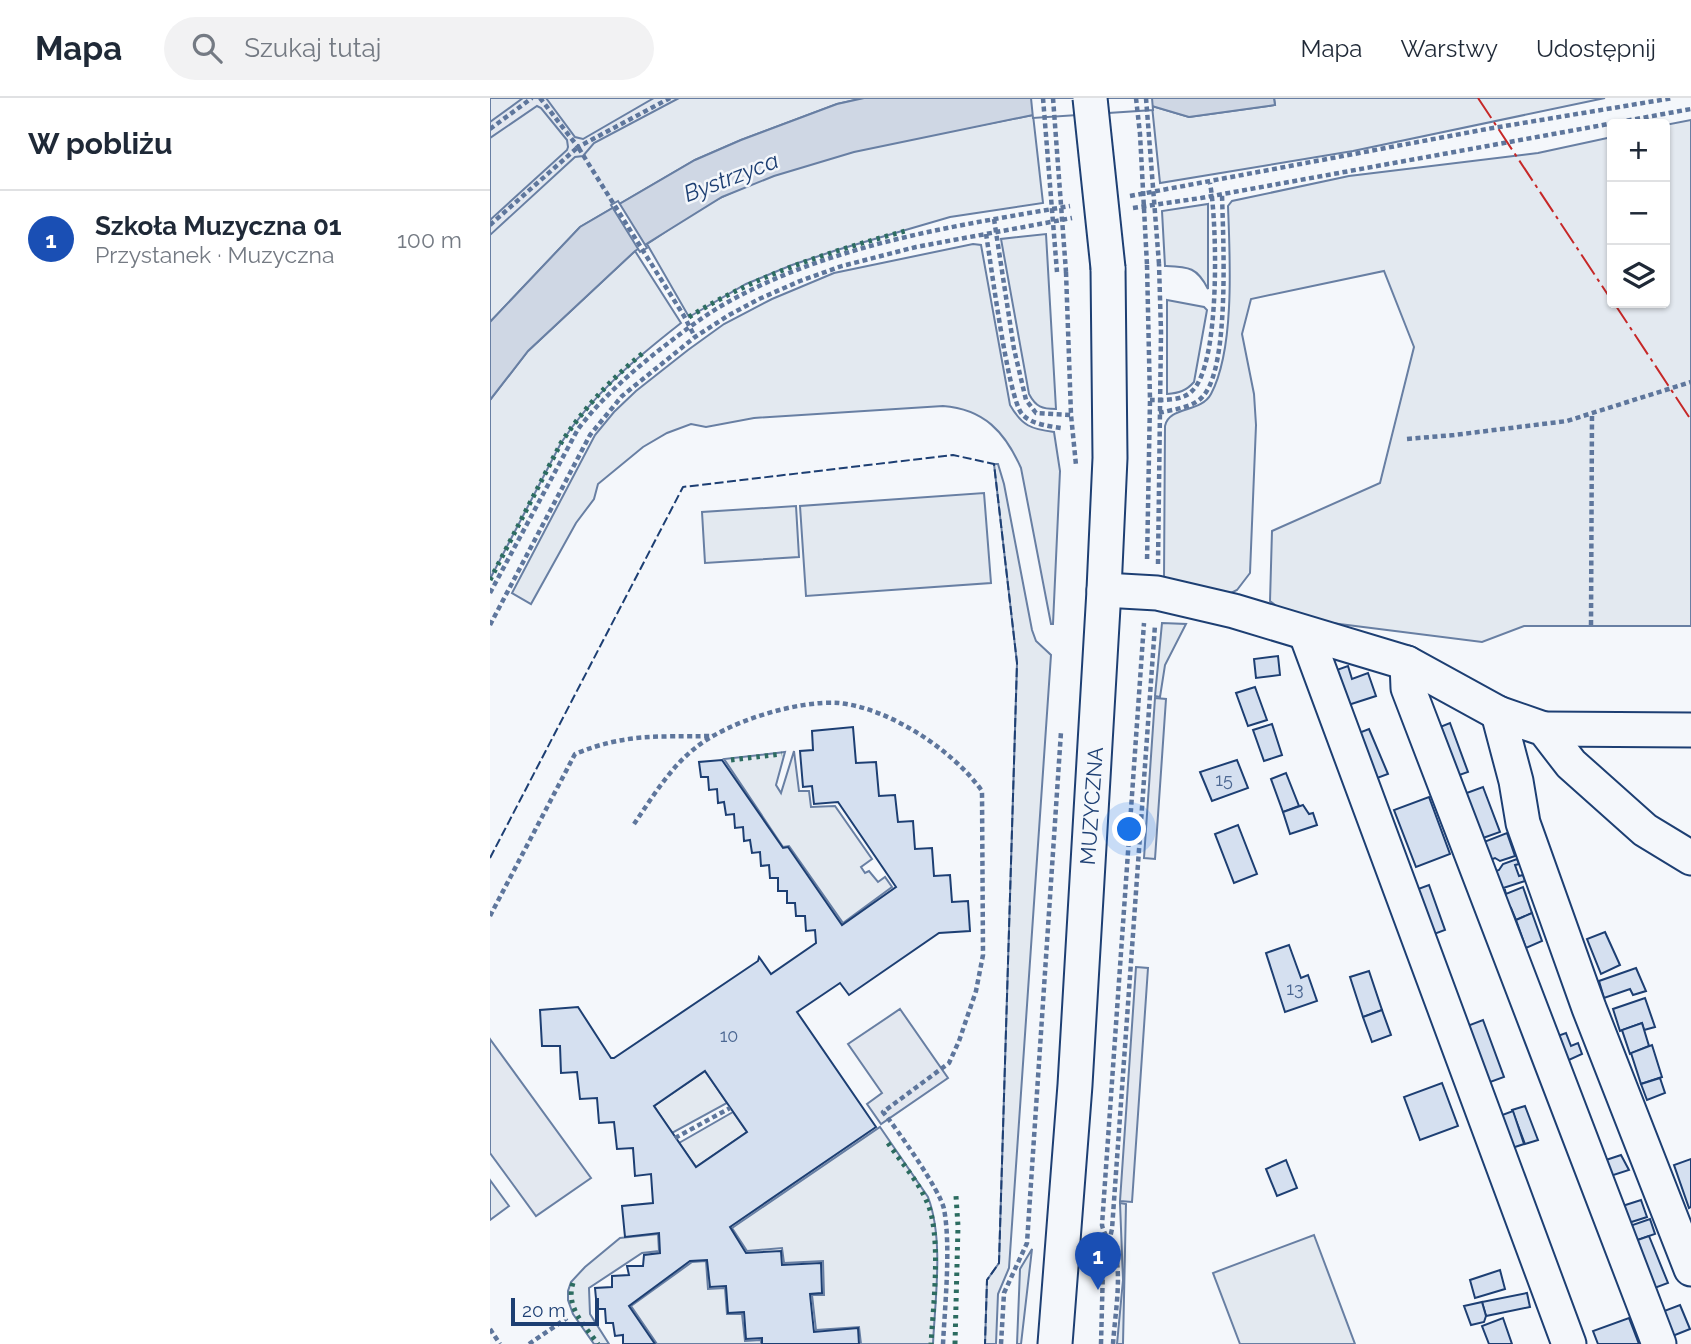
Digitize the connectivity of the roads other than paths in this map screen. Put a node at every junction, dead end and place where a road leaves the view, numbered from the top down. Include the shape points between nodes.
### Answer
1 (1090, 98) edge
2 (1104, 590) junction
3 (1306, 634) junction
4 (1407, 663) junction
5 (1498, 713) junction
6 (1544, 729) junction
7 (1691, 730) edge
8 (1572, 764) junction
9 (1516, 781) junction
10 (1690, 861) edge
11 (1691, 1269) edge
12 (1055, 1344) edge
13 (1569, 1344) edge
14 (1659, 1344) edge

1 - 2 street, MUZYCZNA, bridge via 1108,268 1110,458
2 - 3 street via 1201,603
2 - 12 street, MUZYCZNA
3 - 4 street
3 - 13 street
4 - 5 street
4 - 14 street via 1408,688
5 - 6 street
5 - 9 street
6 - 7 street
6 - 8 street
8 - 9 street
8 - 10 street via 1645,830
9 - 11 street via 1524,823 1590,1008

